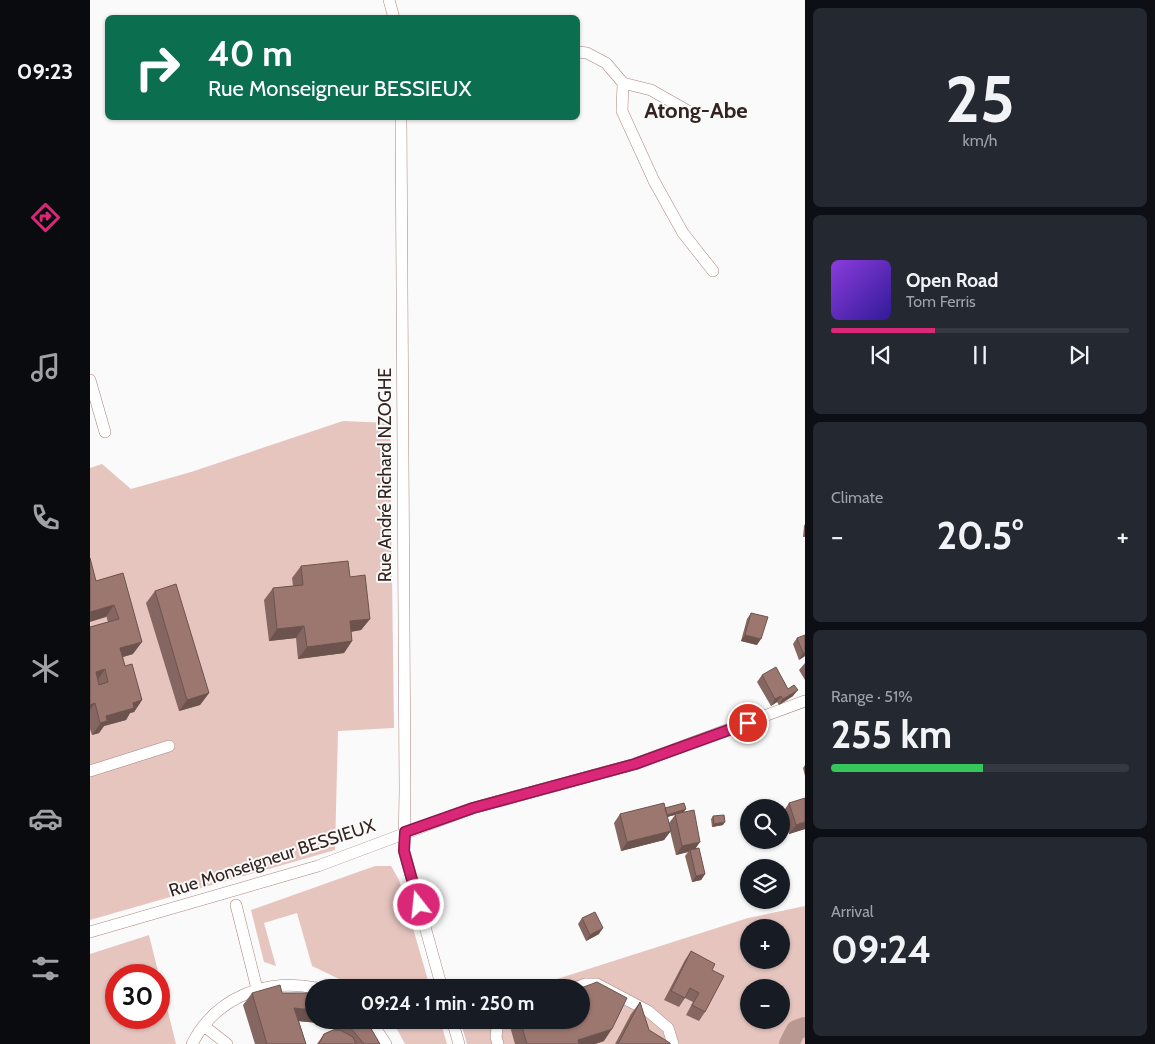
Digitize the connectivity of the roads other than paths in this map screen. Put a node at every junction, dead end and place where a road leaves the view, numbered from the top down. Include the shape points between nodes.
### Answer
1 (389, 0) edge
2 (393, 15) edge
3 (580, 52) edge
4 (623, 83) junction
5 (688, 111) dead end
6 (401, 120) edge
7 (714, 271) dead end
8 (90, 380) edge
9 (105, 432) dead end
10 (805, 701) edge
11 (169, 746) dead end
12 (90, 771) edge
13 (405, 832) junction
14 (236, 905) dead end
15 (90, 932) edge
16 (440, 979) edge
17 (590, 984) edge
18 (305, 987) edge
19 (257, 989) junction
20 (204, 1026) junction
21 (376, 1029) edge
22 (455, 1029) edge
23 (497, 1029) edge
24 (192, 1044) edge
25 (227, 1044) edge
26 (386, 1044) edge
27 (459, 1044) edge
28 (498, 1044) edge
29 (673, 1044) edge

1 - 2 street
3 - 4 street via 606,63
4 - 5 street via 651,90
4 - 7 street via 622,110 654,181 683,233
6 - 13 street, Rue André Richard NZOGHE
8 - 9 street
10 - 13 street, Rue Monseigneur BESSIEUX via 635,764 473,808
11 - 12 street
13 - 15 street, Rue Monseigneur BESSIEUX via 310,868
13 - 16 street, Rue André Richard NZOGHE via 404,851
14 - 19 street
17 - 29 street via 597,984 648,1011 668,1028
18 - 19 street via 285,984
19 - 20 street via 231,1001
20 - 24 street
20 - 25 street
21 - 26 street
22 - 27 street
23 - 28 street

